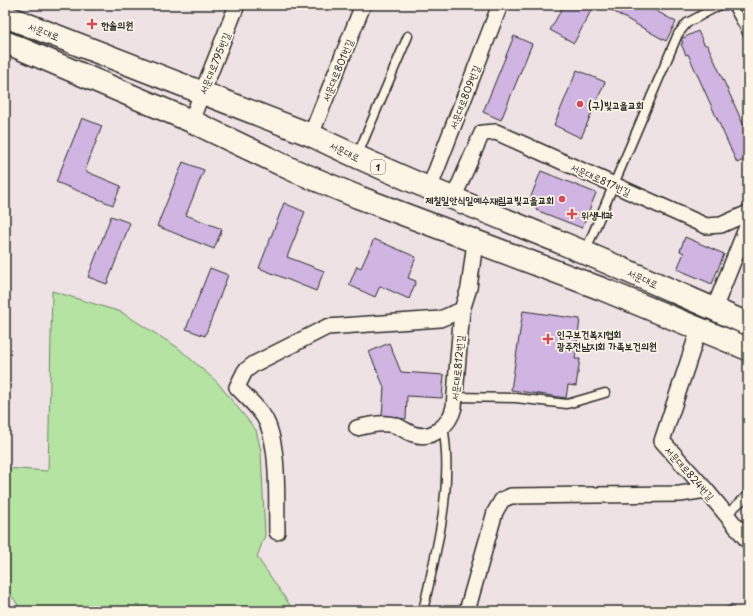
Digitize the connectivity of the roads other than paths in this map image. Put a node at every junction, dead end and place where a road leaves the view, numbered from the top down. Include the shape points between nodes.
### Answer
1 (237, 5) edge
2 (363, 5) edge
3 (500, 5) edge
4 (720, 5) edge
5 (732, 5) edge
6 (5, 16) edge
7 (744, 18) edge
8 (748, 34) edge
9 (408, 36) dead end
10 (5, 42) edge
11 (27, 51) junction
12 (5, 52) edge
13 (203, 92) junction
14 (191, 121) junction
15 (311, 135) junction
16 (356, 157) junction
17 (614, 185) junction
18 (429, 189) junction
19 (453, 199) junction
20 (748, 216) edge
21 (475, 242) junction
22 (585, 253) junction
23 (714, 309) junction
24 (462, 310) junction
25 (748, 324) edge
26 (699, 329) junction
27 (748, 350) edge
28 (605, 393) dead end
29 (454, 397) junction
30 (443, 426) junction
31 (357, 428) dead end
32 (706, 490) junction
33 (748, 495) edge
34 (727, 514) junction
35 (277, 532) dead end
36 (748, 541) edge
37 (423, 611) edge
38 (467, 611) edge

1 - 13 street, 서문대로795번길
2 - 15 street, 서문대로801번길
3 - 18 street, 서문대로809번길
4 - 17 lane via 687,22 678,34
5 - 7 lane
6 - 13 main road, 서문대로 / 1
7 - 8 lane
9 - 16 lane
10 - 11 main road
11 - 12 street
11 - 14 main road
13 - 14 street, 서문대로795번길
13 - 15 main road, 서문대로 / 1
14 - 21 main road via 293,170
15 - 16 main road, 서문대로 / 1
16 - 18 main road, 서문대로 / 1
17 - 19 street, 서문대로817번길 via 496,132 482,133
17 - 20 street, 서문대로817번길 via 706,226 721,225
17 - 22 lane
18 - 19 main road, 서문대로 / 1
19 - 22 main road, 서문대로 / 1
20 - 23 street
21 - 24 street, 서문대로812번길 via 469,288
21 - 26 main road via 602,289
22 - 23 main road, 서문대로 / 1
23 - 25 main road, 서문대로 / 1
24 - 29 street, 서문대로812번길
24 - 35 street via 440,319 327,327 245,371 237,387 263,416 270,429 273,444
26 - 27 main road
26 - 32 street, 서문대로824번길 via 662,441
28 - 29 lane via 567,404 516,398
29 - 30 street, 서문대로812번길 via 452,415
30 - 31 street via 435,433 422,436 394,425 368,425
30 - 37 lane via 446,449 444,511
32 - 34 street, 서문대로824번길
32 - 38 street via 680,494 511,496 502,500 495,512
33 - 34 lane
34 - 36 street, 서문대로824번길

